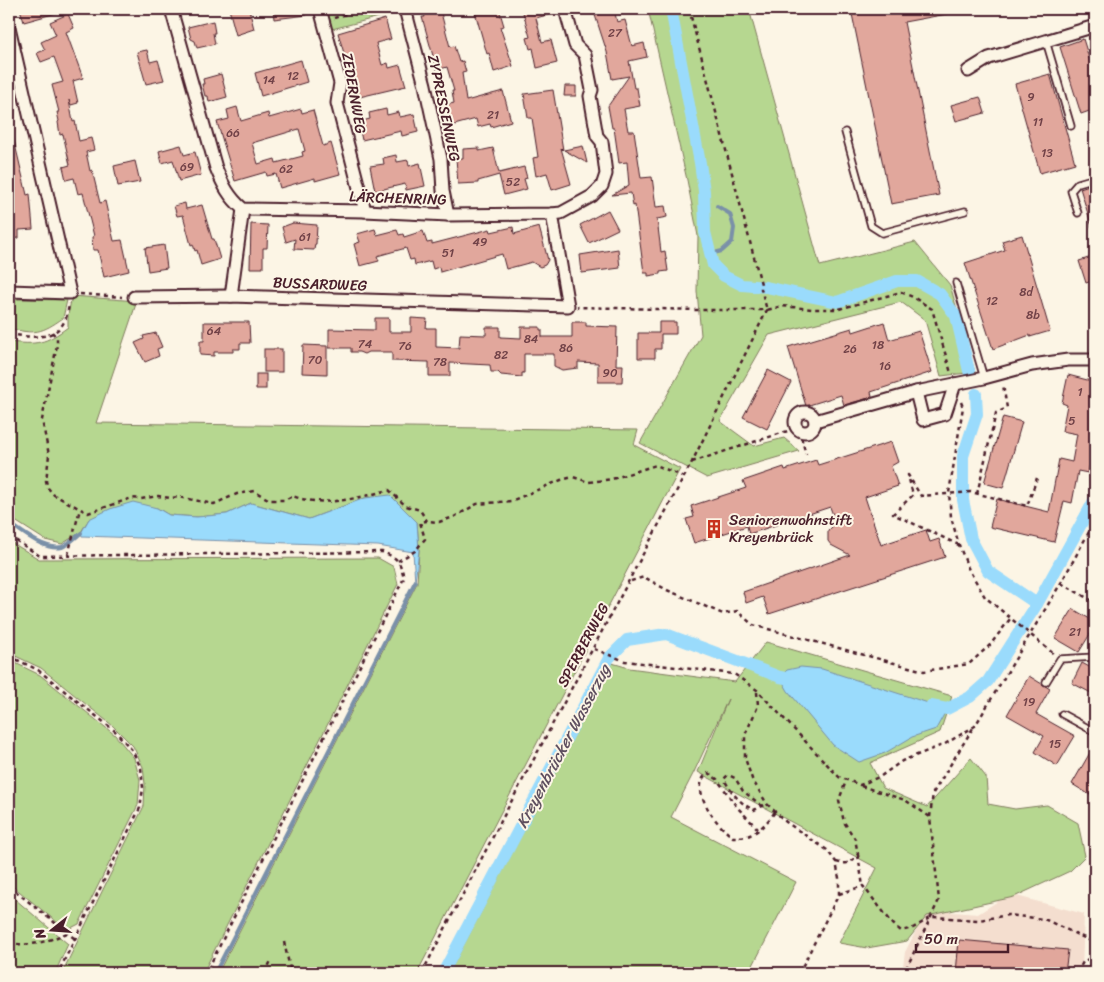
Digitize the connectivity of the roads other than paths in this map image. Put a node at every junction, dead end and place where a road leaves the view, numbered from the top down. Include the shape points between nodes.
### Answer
1 (170, 9) edge
2 (320, 9) edge
3 (405, 9) edge
4 (566, 9) edge
5 (1095, 26) edge
6 (9, 27) edge
7 (1046, 41) junction
8 (968, 71) dead end
9 (1071, 126) dead end
10 (845, 132) dead end
11 (1095, 178) edge
12 (243, 209) junction
13 (365, 211) junction
14 (965, 211) dead end
15 (1078, 213) dead end
16 (552, 214) junction
17 (448, 215) junction
18 (956, 283) dead end
19 (9, 291) edge
20 (231, 296) junction
21 (134, 297) road end
22 (1095, 360) edge
23 (984, 378) junction
24 (955, 384) junction
25 (916, 392) junction
26 (815, 421) junction
27 (1095, 657) edge
28 (1046, 682) dead end
29 (1062, 714) dead end
30 (1095, 732) edge

1 - 12 street via 216,168 224,188
2 - 13 street, ZEDERNWEG via 340,83 337,103
3 - 17 street, ZYPRESSENWEG via 439,150
4 - 16 street, LÄRCHENRING via 575,45 585,55 606,174 602,186 592,196 561,213
5 - 7 street
6 - 19 street via 70,293
7 - 8 street via 989,58
7 - 9 lane
10 - 14 lane via 871,226 882,233
11 - 15 lane via 1078,184 1071,191
12 - 13 street, LÄRCHENRING
12 - 20 street
13 - 17 street, LÄRCHENRING
16 - 17 street, LÄRCHENRING
16 - 20 street, BUSSARDWEG via 568,306
18 - 23 lane
20 - 21 street, BUSSARDWEG
22 - 23 street via 1032,365
23 - 24 street
24 - 25 street
24 - 25 street via 945,414 923,420
25 - 26 street
26 - 26 street via 809,432 802,432 796,419 803,413 809,413
27 - 28 lane via 1060,659
29 - 30 lane

